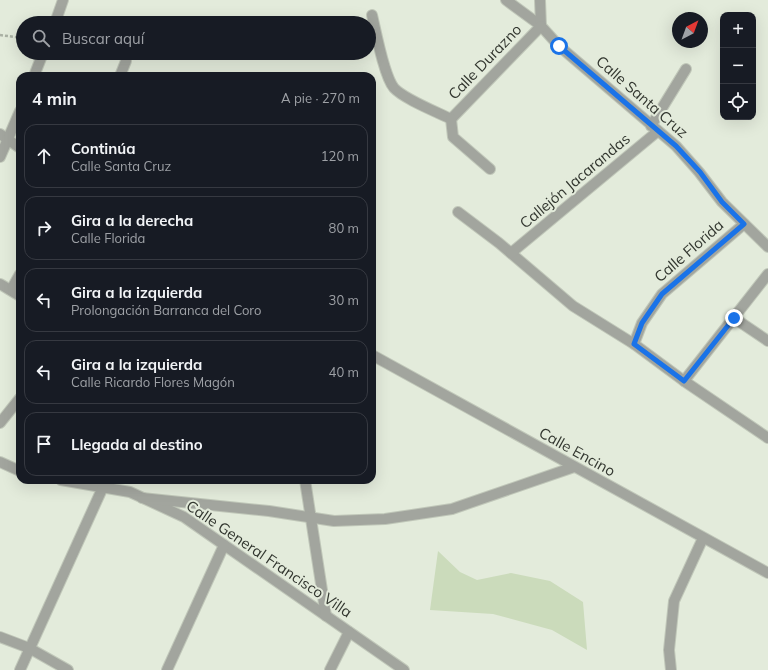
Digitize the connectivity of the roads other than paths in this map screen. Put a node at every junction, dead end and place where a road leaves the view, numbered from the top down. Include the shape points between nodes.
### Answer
1 (63, 0) edge
2 (506, 0) edge
3 (540, 0) edge
4 (57, 16) edge
5 (540, 25) junction
6 (376, 30) edge
7 (40, 60) edge
8 (126, 61) dead end
9 (686, 69) dead end
10 (36, 72) edge
11 (122, 72) edge
12 (16, 118) edge
13 (451, 119) junction
14 (655, 129) junction
15 (4, 137) edge
16 (16, 145) edge
17 (0, 157) edge
18 (490, 169) dead end
19 (458, 212) dead end
20 (744, 224) junction
21 (768, 247) edge
22 (511, 253) junction
23 (768, 274) edge
24 (0, 284) edge
25 (16, 293) edge
26 (734, 318) junction
27 (768, 341) edge
28 (634, 344) junction
29 (376, 358) edge
30 (684, 381) junction
31 (16, 403) edge
32 (0, 423) edge
33 (768, 438) edge
34 (0, 462) edge
35 (574, 467) junction
36 (16, 469) edge
37 (85, 484) edge
38 (306, 484) edge
39 (103, 487) junction
40 (142, 498) junction
41 (312, 518) junction
42 (703, 538) junction
43 (224, 544) junction
44 (768, 573) edge
45 (326, 616) junction
46 (349, 632) junction
47 (0, 637) edge
48 (29, 648) junction
49 (20, 670) edge
50 (68, 670) edge
51 (167, 670) edge
52 (330, 670) edge
53 (404, 670) edge
54 (671, 670) edge

1 - 4 street
2 - 5 street, Calle Santa Cruz
3 - 5 street
5 - 13 street, Calle Durazno
5 - 14 street, Calle Santa Cruz via 559,46
6 - 13 street via 387,74 394,88
7 - 10 street
8 - 11 street
9 - 14 street, Callejón Jacarandas
12 - 15 street
13 - 18 street via 453,136
14 - 20 street, Calle Santa Cruz via 676,146 700,172 722,202
14 - 22 street, Callejón Jacarandas
15 - 16 street
15 - 17 street
19 - 22 street
20 - 21 street, Calle Santa Cruz
20 - 28 street, Calle Florida via 662,294 642,323
22 - 28 street via 574,306
23 - 26 street
24 - 25 street
26 - 27 street
26 - 30 street
28 - 30 street
29 - 35 street, Calle Encino
30 - 33 street
31 - 32 street
34 - 36 street
35 - 41 street via 452,509 385,519 334,521
35 - 42 street, Calle Encino
37 - 39 street, Calle General Francisco Villa
38 - 41 street
39 - 40 street, Calle General Francisco Villa via 130,492
39 - 48 street
40 - 41 street
40 - 43 street, Calle General Francisco Villa via 184,517
41 - 45 street
42 - 44 street, Calle Encino
42 - 54 street via 674,601
43 - 45 street, Calle General Francisco Villa
43 - 51 street
45 - 46 street, Calle General Francisco Villa
46 - 52 street
46 - 53 street, Calle General Francisco Villa
47 - 48 street
48 - 49 street
48 - 50 street

